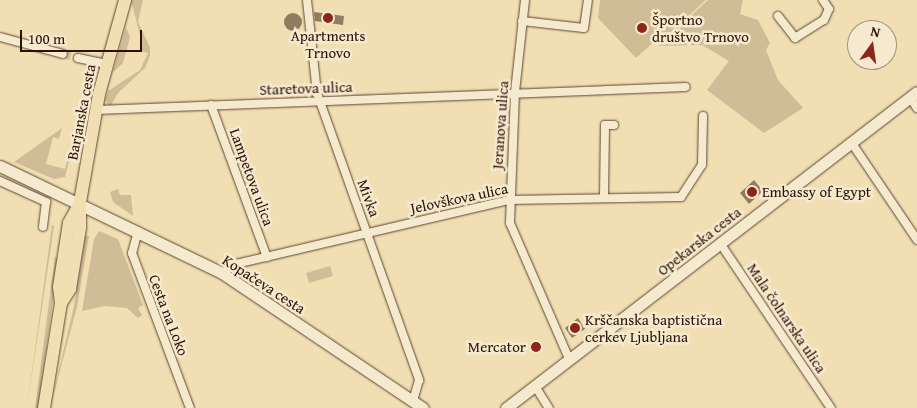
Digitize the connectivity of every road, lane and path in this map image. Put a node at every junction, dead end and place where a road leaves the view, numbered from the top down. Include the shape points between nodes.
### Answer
1 (125, 0) edge
2 (307, 0) edge
3 (525, 0) edge
4 (588, 0) edge
5 (823, 0) edge
6 (778, 16) dead end
7 (522, 21) junction
8 (0, 37) edge
9 (63, 54) tunnel mouth
10 (78, 58) tunnel mouth
11 (106, 64) junction
12 (686, 86) dead end
13 (515, 92) junction
14 (913, 94) edge
15 (319, 101) junction
16 (211, 105) junction
17 (917, 108) edge
18 (97, 110) junction
19 (703, 116) dead end
20 (614, 125) dead end
21 (851, 142) junction
22 (0, 166) edge
23 (0, 182) edge
24 (604, 197) junction
25 (509, 200) junction
26 (80, 202) junction
27 (43, 227) dead end
28 (138, 231) junction
29 (366, 232) junction
30 (917, 240) edge
31 (720, 244) junction
32 (268, 257) junction
33 (222, 273) junction
34 (569, 359) junction
35 (535, 386) junction
36 (418, 405) edge
37 (44, 408) edge
38 (190, 408) edge
39 (506, 408) edge
40 (549, 408) edge
41 (831, 408) edge

1 - 11 main road, Barjanska cesta
2 - 15 street, Mivka
3 - 7 street, Jeranova ulica
4 - 7 street via 584,28
5 - 6 street via 829,9 824,20 795,38
7 - 13 street, Jeranova ulica
8 - 9 street
10 - 11 street
11 - 18 main road, Barjanska cesta
12 - 13 street, Staretova ulica via 615,92
13 - 15 street, Staretova ulica
13 - 25 street, Jeranova ulica
14 - 17 street, Opekarska cesta
14 - 21 street, Opekarska cesta
15 - 16 street, Staretova ulica
15 - 29 street, Mivka
16 - 18 street, Staretova ulica
16 - 32 street, Lampetova ulica
18 - 26 main road, Barjanska cesta
19 - 24 street, Jelovškova ulica via 702,165 681,197
20 - 24 street via 605,125
21 - 30 street
21 - 31 street, Opekarska cesta
22 - 26 street, Kopačeva cesta
23 - 27 street via 46,202
24 - 25 street, Jelovškova ulica
25 - 29 street, Jelovškova ulica
25 - 34 street, Jeranova ulica via 510,223
26 - 28 street, Kopačeva cesta
26 - 37 main road, Barjanska cesta via 69,223 59,287 61,303
28 - 33 street, Kopačeva cesta
28 - 38 street, Cesta na Loko via 132,253
29 - 32 street, Jelovškova ulica
29 - 36 street, Mivka via 419,380
31 - 34 street, Opekarska cesta
31 - 41 street, Mala čolnarska ulica
32 - 33 street, Jelovškova ulica via 236,264
33 - 36 street, Kopačeva cesta
34 - 35 street, Opekarska cesta
35 - 39 street, Opekarska cesta
35 - 40 street

